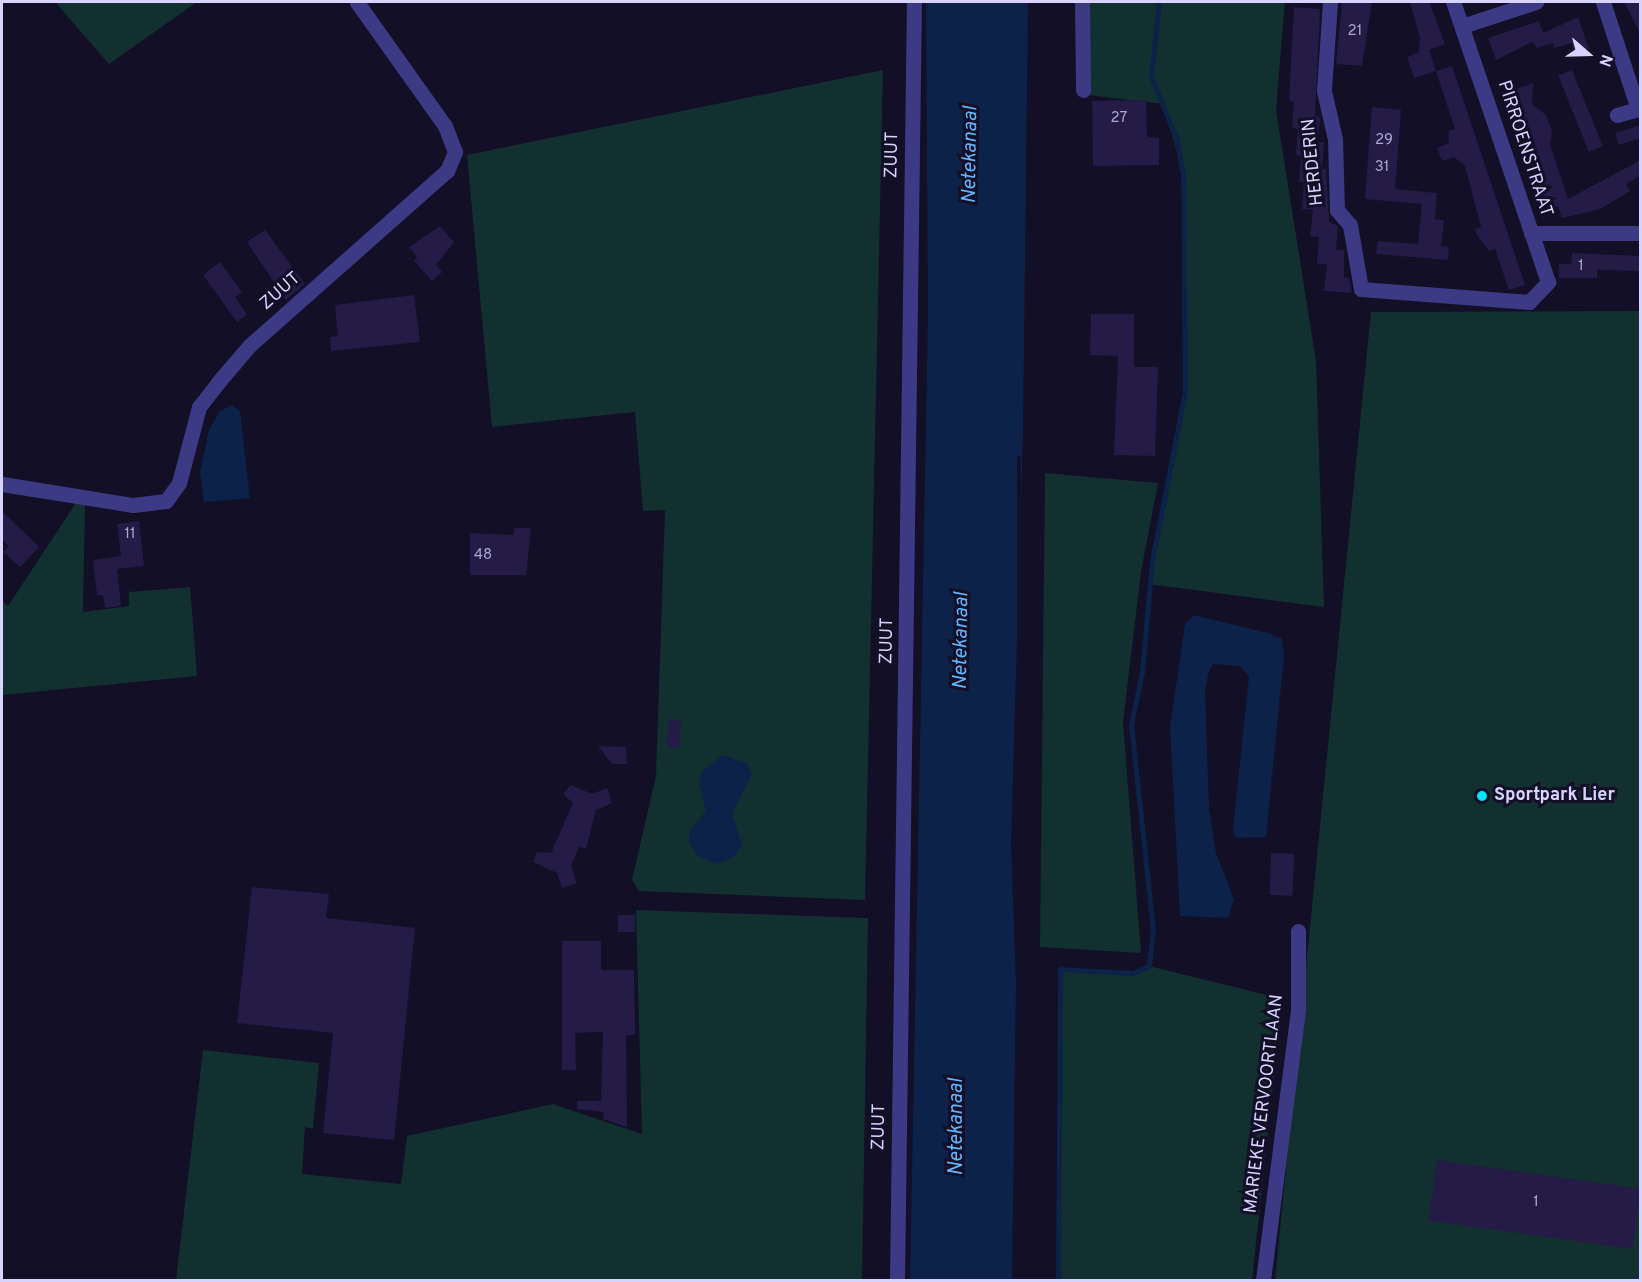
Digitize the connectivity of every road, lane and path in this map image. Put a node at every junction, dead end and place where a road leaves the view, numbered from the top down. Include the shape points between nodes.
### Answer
1 (357, 2) edge
2 (914, 2) edge
3 (1082, 2) edge
4 (1330, 2) edge
5 (1453, 2) edge
6 (1536, 2) edge
7 (1603, 2) edge
8 (1462, 26) junction
9 (1083, 90) dead end
10 (1617, 115) dead end
11 (1531, 232) junction
12 (1641, 233) edge
13 (1529, 302) joint
14 (2, 484) edge
15 (1298, 932) dead end
16 (897, 1281) edge
17 (1263, 1281) edge

1 - 14 street, ZUUT via 445,126 455,152 447,171 235,362 200,407 179,483 166,501 133,505
2 - 16 street, ZUUT
3 - 9 street
4 - 13 street, HERDERIN via 1324,91 1335,139 1337,210 1350,225 1361,289
5 - 8 street, PIRROENSTRAAT
6 - 8 street
7 - 10 street via 1638,109
8 - 11 street, PIRROENSTRAAT
11 - 12 street
11 - 13 street, PIRROENSTRAAT via 1548,282
15 - 17 street, MARIEKE VERVOORTLAAN via 1298,1009

